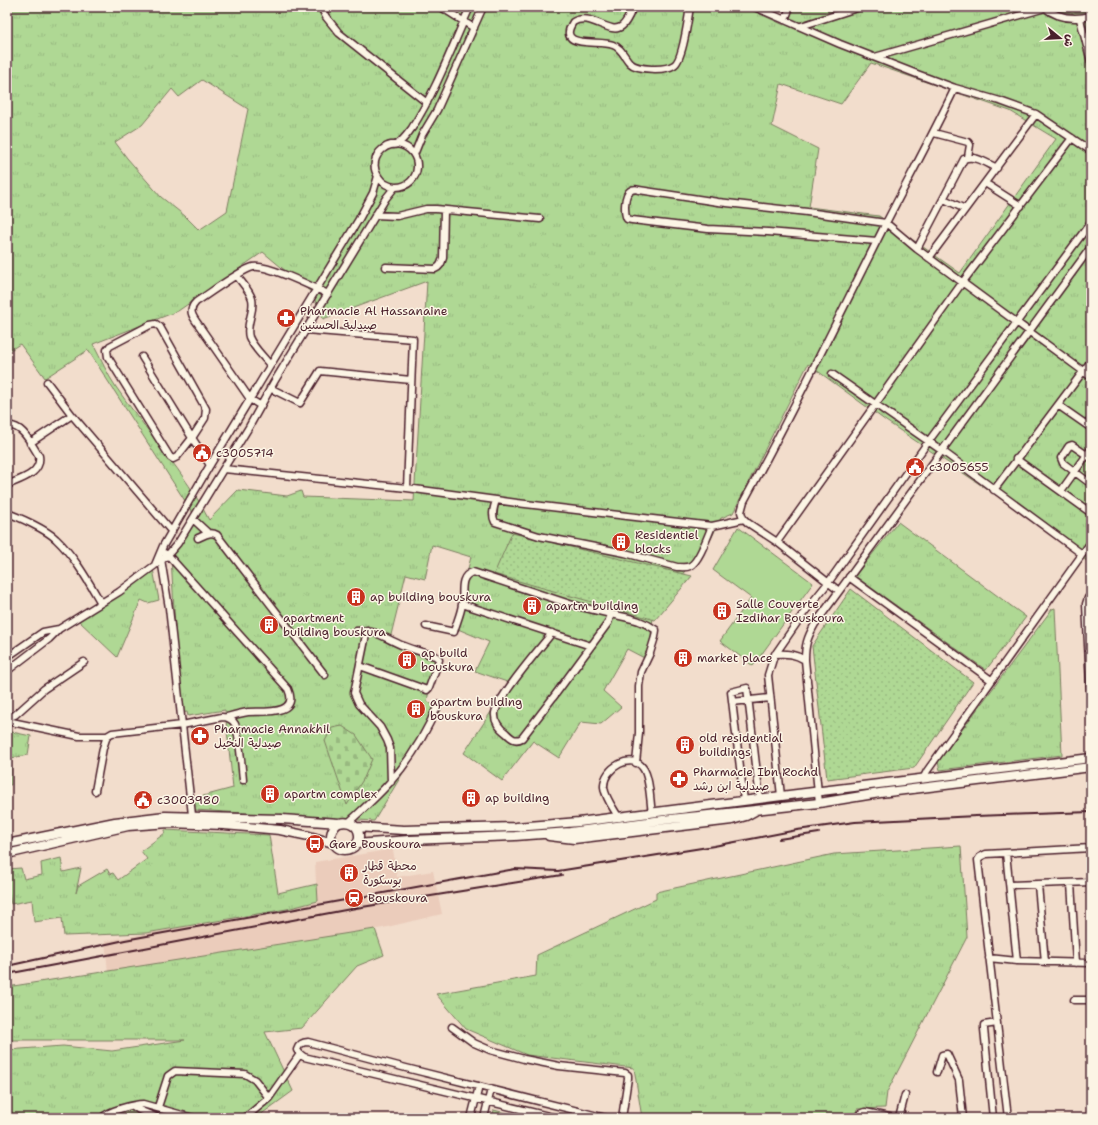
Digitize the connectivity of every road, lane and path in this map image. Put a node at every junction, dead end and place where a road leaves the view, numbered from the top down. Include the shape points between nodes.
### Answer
1 (321, 7) edge
2 (441, 7) edge
3 (470, 7) edge
4 (483, 7) edge
5 (633, 7) edge
6 (690, 7) edge
7 (755, 7) edge
8 (790, 7) edge
9 (860, 7) edge
10 (1045, 8) edge
11 (1091, 16) edge
12 (1080, 19) junction
13 (785, 20) junction
14 (464, 21) junction
15 (800, 26) junction
16 (474, 28) junction
17 (875, 57) junction
18 (1091, 62) edge
19 (955, 88) junction
20 (427, 103) junction
21 (1036, 114) junction
22 (934, 133) junction
23 (1072, 138) junction
24 (397, 144) junction
25 (1091, 152) edge
26 (414, 155) junction
27 (968, 157) junction
28 (997, 168) junction
29 (378, 176) junction
30 (985, 183) junction
31 (395, 187) junction
32 (944, 199) junction
33 (1021, 206) junction
34 (965, 209) junction
35 (444, 210) junction
36 (375, 215) junction
37 (540, 219) dead end
38 (1091, 222) edge
39 (886, 223) junction
40 (877, 241) junction
41 (1091, 247) edge
42 (917, 249) junction
43 (929, 258) junction
44 (386, 267) dead end
45 (236, 276) junction
46 (962, 283) junction
47 (316, 289) junction
48 (328, 294) junction
49 (1016, 323) junction
50 (306, 330) junction
51 (1028, 331) junction
52 (142, 357) dead end
53 (1091, 361) edge
54 (270, 365) junction
55 (1083, 371) junction
56 (832, 374) dead end
57 (1091, 377) edge
58 (411, 380) junction
59 (47, 382) dead end
60 (270, 388) junction
61 (250, 399) junction
62 (876, 405) junction
63 (1058, 405) junction
64 (261, 406) junction
65 (72, 415) junction
66 (7, 426) edge
67 (1091, 428) edge
68 (192, 438) junction
69 (928, 442) junction
70 (30, 443) junction
71 (1091, 449) edge
72 (941, 450) junction
73 (1089, 457) edge
74 (1016, 459) junction
75 (210, 465) junction
76 (224, 469) junction
77 (1074, 472) junction
78 (1091, 480) edge
79 (7, 485) edge
80 (407, 488) junction
81 (994, 490) junction
82 (1061, 490) junction
83 (496, 500) junction
84 (7, 513) edge
85 (1091, 513) edge
86 (193, 519) junction
87 (744, 519) junction
88 (712, 526) junction
89 (172, 532) junction
90 (208, 533) junction
91 (198, 538) dead end
92 (777, 542) junction
93 (1091, 542) edge
94 (1082, 554) junction
95 (168, 555) junction
96 (161, 556) junction
97 (849, 577) junction
98 (828, 583) junction
99 (839, 591) junction
100 (1091, 597) edge
101 (100, 603) junction
102 (462, 604) junction
103 (611, 614) junction
104 (426, 626) dead end
105 (59, 629) junction
106 (368, 630) junction
107 (356, 631) dead end
108 (552, 634) junction
109 (591, 646) junction
110 (775, 654) junction
111 (7, 657) edge
112 (805, 660) junction
113 (84, 662) dead end
114 (360, 666) junction
115 (7, 671) edge
116 (325, 675) dead end
117 (991, 680) junction
118 (770, 698) junction
119 (748, 701) junction
120 (732, 702) junction
121 (1091, 704) edge
122 (438, 705) dead end
123 (227, 717) junction
124 (7, 720) edge
125 (182, 725) junction
126 (107, 736) junction
127 (1091, 758) edge
128 (636, 763) junction
129 (1091, 767) edge
130 (923, 779) junction
131 (243, 780) dead end
132 (391, 782) junction
133 (94, 791) dead end
134 (818, 791) junction
135 (781, 796) junction
136 (760, 799) junction
137 (744, 801) junction
138 (819, 803) junction
139 (652, 813) junction
140 (192, 816) junction
141 (619, 818) junction
142 (348, 822) junction
143 (339, 823) junction
144 (356, 827) junction
145 (332, 842) junction
146 (7, 844) edge
147 (356, 844) junction
148 (1091, 848) edge
149 (1006, 853) junction
150 (7, 854) edge
151 (1091, 882) edge
152 (1071, 883) junction
153 (1038, 884) junction
154 (1010, 885) junction
155 (989, 958) junction
156 (1017, 961) junction
157 (1045, 962) junction
158 (1076, 963) junction
159 (1091, 963) edge
160 (1074, 1000) dead end
161 (1091, 1000) edge
162 (997, 1023) junction
163 (452, 1027) dead end
164 (300, 1054) junction
165 (406, 1068) junction
166 (937, 1072) dead end
167 (403, 1081) junction
168 (479, 1086) junction
169 (491, 1089) junction
170 (905, 1095) dead end
171 (269, 1098) junction
172 (476, 1098) junction
173 (488, 1101) junction
174 (133, 1106) junction
175 (158, 1107) junction
176 (150, 1117) edge
177 (102, 1118) edge
178 (158, 1118) edge
179 (193, 1118) edge
180 (245, 1118) edge
181 (472, 1118) edge
182 (484, 1118) edge
183 (557, 1118) edge
184 (606, 1118) edge
185 (622, 1118) edge
186 (858, 1118) edge
187 (894, 1118) edge
188 (899, 1118) edge
189 (963, 1118) edge
190 (994, 1118) edge
191 (1008, 1118) edge

1 - 20 street via 339,33
2 - 14 street
3 - 14 street
4 - 16 street
5 - 6 street via 619,28 613,29 582,18 573,22 569,35 578,41 614,45 637,67 652,69 672,66 676,64 681,51
7 - 13 street
8 - 13 street
9 - 15 street
10 - 12 street via 1062,17
10 - 17 street
11 - 12 street
12 - 18 street
13 - 15 street
14 - 16 street
14 - 20 street
15 - 17 street
16 - 26 street
17 - 19 street
19 - 21 street
19 - 22 street
20 - 24 street via 411,129
21 - 23 street
21 - 28 street
22 - 27 street via 968,142
22 - 39 street
23 - 25 street
23 - 33 street
24 - 26 street via 408,148
24 - 29 street via 379,152 374,165
26 - 31 street via 417,163 415,175 407,184
27 - 28 street
27 - 32 street via 963,161
28 - 30 street
29 - 31 street via 383,183
29 - 47 street via 373,193
30 - 33 street
30 - 34 street
31 - 36 street
32 - 34 street
32 - 42 street
33 - 46 street
34 - 43 street
35 - 36 street via 426,209 397,216
35 - 37 street
35 - 44 street via 443,258 439,267
36 - 48 street
38 - 49 street
39 - 40 street
39 - 40 street via 639,190 633,190 626,195 626,216 632,220 708,229
39 - 42 street
40 - 87 street via 744,501 741,512
41 - 51 street
42 - 43 street
43 - 46 street
45 - 47 street via 251,268 267,268
45 - 54 street via 252,298 248,328 252,343
45 - 61 street via 196,302 190,309
46 - 49 street
46 - 62 street
47 - 48 street
47 - 54 street
48 - 50 street
49 - 51 street
49 - 69 street
50 - 58 street via 413,339
50 - 60 street
51 - 55 street
51 - 72 street
52 - 68 street
53 - 55 street
54 - 61 street
55 - 57 street
55 - 63 street
56 - 62 street
58 - 60 street via 320,371 300,403
58 - 80 street
59 - 65 street
60 - 64 street
61 - 64 street
61 - 75 street
62 - 69 street
62 - 92 street
63 - 67 street
63 - 74 street
64 - 76 street
65 - 70 street
65 - 89 street
66 - 70 street via 19,428
68 - 68 street via 207,412 160,327 156,324 150,325 108,348 108,357 170,458 177,457
68 - 75 street
69 - 72 street
69 - 98 street
70 - 79 street via 39,456 38,468
71 - 73 street
72 - 81 street
72 - 97 street
73 - 77 street
73 - 77 street via 1070,445 1061,460
74 - 81 street
74 - 82 street
75 - 89 street
76 - 80 street
76 - 86 street
77 - 78 street via 1087,481
77 - 82 street
80 - 83 street
81 - 94 street
82 - 85 street
83 - 88 street
83 - 88 street via 493,517 498,522 539,536 625,553 677,567 693,564
84 - 101 street via 56,538
86 - 90 street
86 - 95 street
87 - 88 street
87 - 92 street
89 - 96 street
90 - 91 street
90 - 116 street via 217,534
92 - 98 street
93 - 94 street
94 - 117 street
95 - 96 street
95 - 123 street via 290,694 285,708 279,711 246,712
96 - 101 street via 155,565
96 - 125 street
97 - 99 street
97 - 117 street
98 - 99 street
98 - 110 street
99 - 112 street via 807,637
100 - 121 street via 1086,604
101 - 105 street
102 - 103 street via 463,582 468,574 473,572 573,605
102 - 104 street via 454,632
102 - 108 street
103 - 109 street via 608,623
103 - 128 street via 648,624 656,630 641,672
105 - 111 street via 43,632
105 - 115 street
106 - 107 street
106 - 114 street
106 - 114 street via 435,656 439,660 427,690
108 - 109 street
108 - 109 street via 512,684 495,712 496,723 513,739 522,738
110 - 112 street via 794,654
110 - 118 street via 768,674
112 - 134 street
113 - 124 street via 44,689
114 - 132 street via 354,696 380,727 387,740 390,748
117 - 130 street
118 - 119 street
118 - 135 street
119 - 120 street
119 - 120 street via 747,688 731,692
119 - 136 street
120 - 137 street
122 - 132 street via 423,737
123 - 125 street
123 - 131 street via 237,728
124 - 126 street via 79,736
125 - 126 street via 112,733
125 - 140 street
126 - 133 street
127 - 130 street
128 - 139 street via 642,766 646,773
128 - 141 street via 617,765 606,777 604,789
129 - 138 street
130 - 134 street
132 - 142 street
134 - 135 street
134 - 138 street
135 - 136 street
136 - 137 street
137 - 139 street
138 - 147 street via 759,808 746,816 732,820 574,839 539,834
139 - 141 street
140 - 143 street
140 - 146 street via 130,819
141 - 144 street via 516,827 404,830
142 - 143 street
142 - 144 street
143 - 145 street via 333,828
144 - 147 street via 359,834
145 - 147 street via 343,850 350,849
145 - 150 street via 280,830 169,823 128,826
148 - 149 street
149 - 154 street
149 - 155 street via 982,854 978,860
151 - 152 street
152 - 153 street
152 - 158 street
153 - 154 street
153 - 157 street
154 - 156 street
155 - 156 street
155 - 162 street
156 - 157 street
157 - 158 street
158 - 159 street
160 - 161 street
162 - 190 street via 984,1025
162 - 191 street
163 - 185 street via 474,1043 490,1050 559,1066 625,1073 628,1078
164 - 165 street via 297,1050 299,1046 303,1042 308,1042
164 - 167 street
164 - 171 street
165 - 167 street
165 - 168 street
166 - 189 street via 942,1055 947,1054 959,1080
167 - 172 street
168 - 169 street
168 - 172 street
169 - 173 street
169 - 184 street
170 - 188 street
171 - 175 street via 255,1080 245,1074 175,1071 168,1076
171 - 180 street
172 - 173 street
172 - 181 street
173 - 182 street
173 - 183 street
174 - 175 street via 144,1104
174 - 176 street
174 - 177 street via 104,1115
175 - 179 street
176 - 178 street
186 - 187 street via 865,1112

